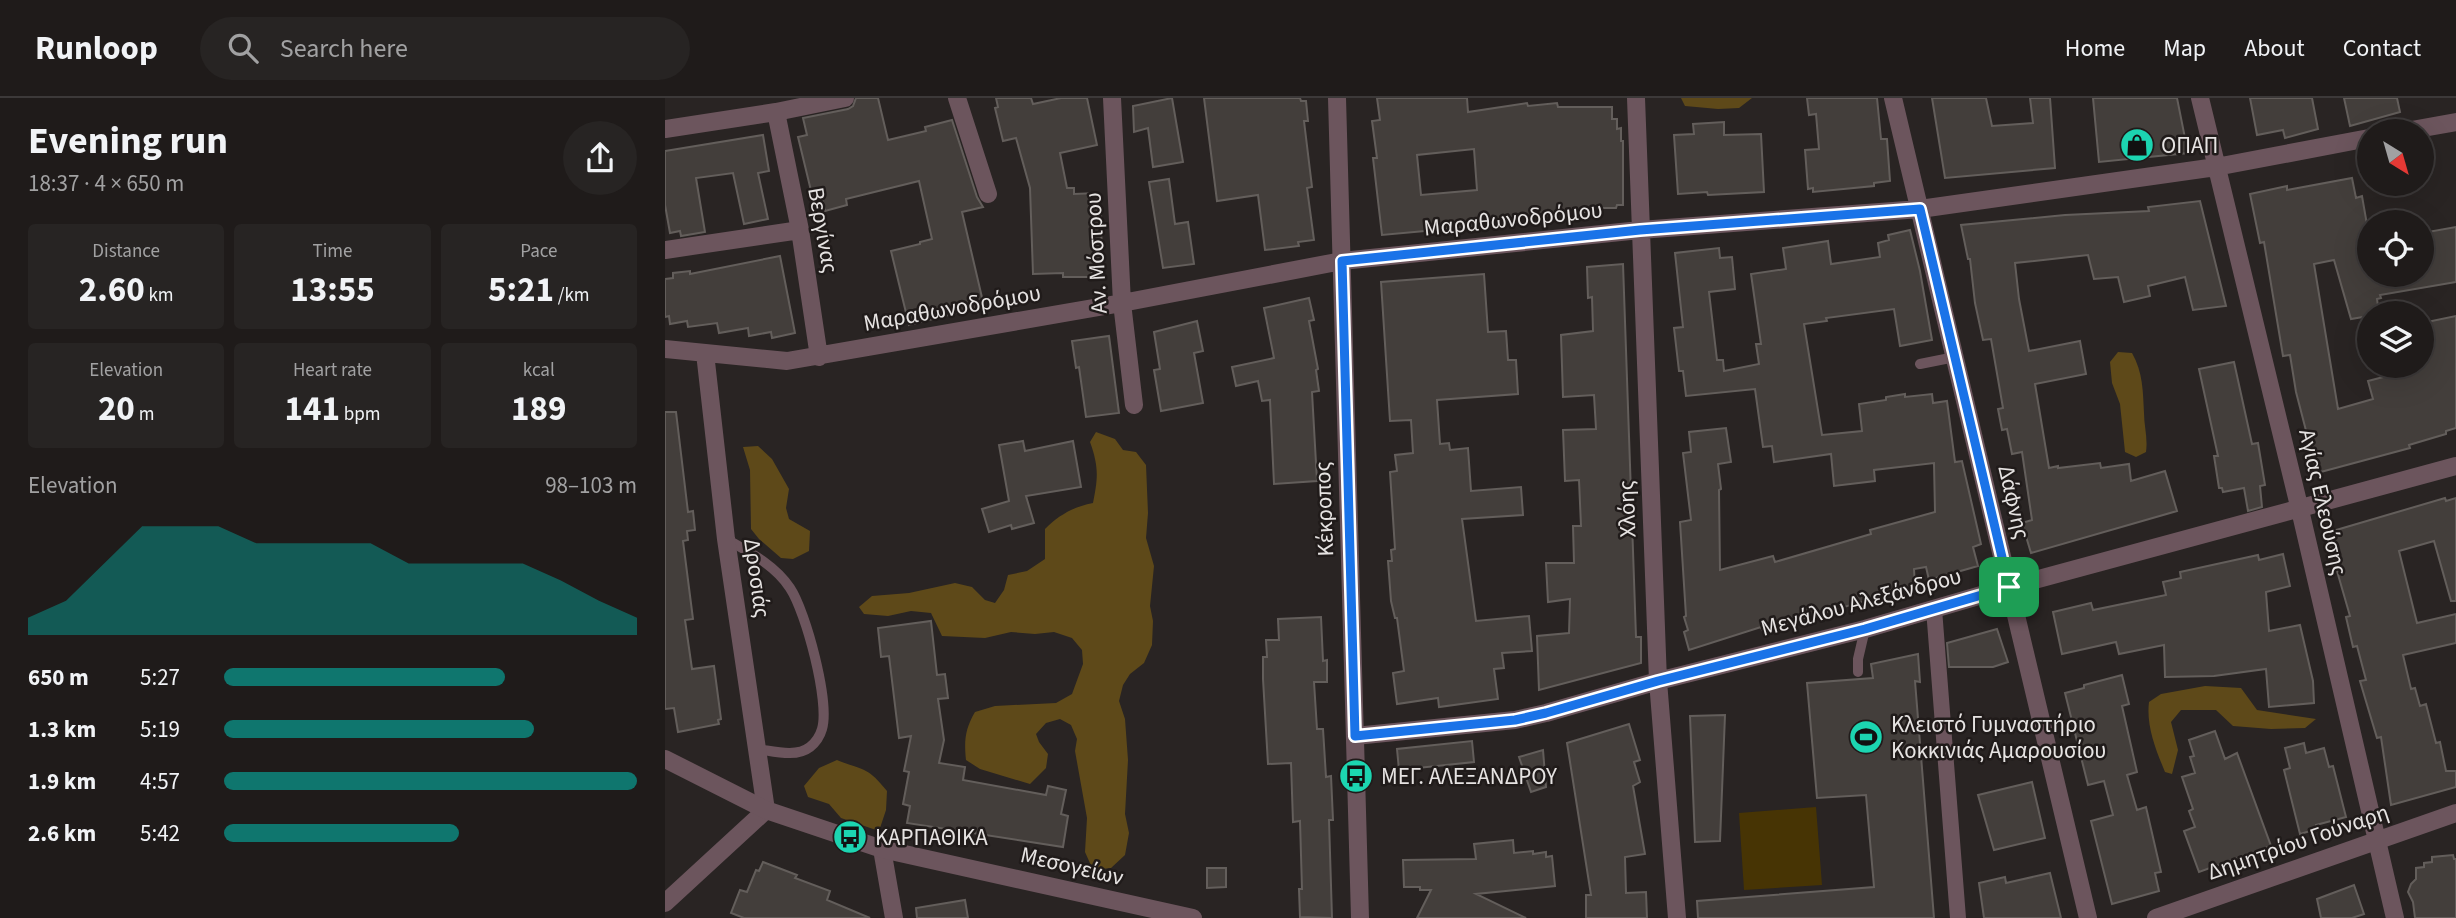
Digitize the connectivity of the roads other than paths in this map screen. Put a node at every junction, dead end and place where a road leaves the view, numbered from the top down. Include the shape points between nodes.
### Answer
1 (845, 98) edge
2 (957, 98) edge
3 (1112, 98) edge
4 (1337, 98) edge
5 (1636, 98) edge
6 (1893, 98) edge
7 (2200, 98) edge
8 (776, 112) junction
9 (2456, 122) edge
10 (2434, 126) edge
11 (665, 129) edge
12 (2357, 140) edge
13 (2217, 167) junction
14 (988, 194) dead end
15 (1920, 209) junction
16 (800, 230) junction
17 (1640, 230) junction
18 (665, 250) edge
19 (1342, 261) junction
20 (1122, 303) junction
21 (665, 349) edge
22 (705, 353) junction
23 (819, 357) junction
24 (1955, 357) junction
25 (1920, 364) dead end
26 (1134, 405) dead end
27 (2456, 466) edge
28 (2300, 510) junction
29 (726, 539) junction
30 (2009, 587) junction
31 (1934, 609) junction
32 (1865, 629) junction
33 (1858, 672) dead end
34 (1658, 681) junction
35 (1355, 736) junction
36 (757, 749) junction
37 (665, 759) edge
38 (765, 810) junction
39 (2456, 813) edge
40 (2377, 840) junction
41 (883, 849) junction
42 (665, 904) edge
43 (894, 918) edge
44 (1193, 918) edge
45 (1360, 918) edge
46 (1677, 918) edge
47 (1958, 918) edge
48 (2088, 918) edge
49 (2156, 918) edge
50 (2395, 918) edge

1 - 8 street
2 - 14 street
3 - 20 street, Αν. Μόστρου
4 - 19 street, Κέκροπος
5 - 17 street, Χλόης
6 - 15 street, Δάφνης
7 - 13 street, Αγίας Ελεούσης
8 - 11 street
8 - 16 street, Βεργίνας
9 - 10 street
12 - 13 street, Μαραθωνοδρόμου
13 - 15 street, Μαραθωνοδρόμου
13 - 28 street, Αγίας Ελεούσης
15 - 17 street, Μαραθωνοδρόμου
15 - 24 street, Δάφνης
16 - 18 street
16 - 23 street, Βεργίνας
17 - 19 street, Μαραθωνοδρόμου
17 - 34 street, Χλόης
19 - 20 street, Μαραθωνοδρόμου
19 - 35 street, Κέκροπος
20 - 23 street, Μαραθωνοδρόμου
20 - 26 street, Αν. Μόστρου
21 - 22 street, Μαραθωνοδρόμου
22 - 23 street, Μαραθωνοδρόμου via 787,361
22 - 29 street, Δροσιάς
24 - 25 lane
24 - 30 street, Δάφνης
27 - 28 street, Μεγάλου Αλεξάνδρου
28 - 30 street, Μεγάλου Αλεξάνδρου
28 - 40 street, Αγίας Ελεούσης
29 - 36 street, Δροσιάς
29 - 36 lane via 776,572 791,589 820,680 823,729 818,738 803,751
30 - 31 street, Μεγάλου Αλεξάνδρου
30 - 48 street, Δάφνης
31 - 32 street, Μεγάλου Αλεξάνδρου
31 - 47 street
32 - 33 lane
32 - 34 street, Μεγάλου Αλεξάνδρου
34 - 35 street, Μεγάλου Αλεξάνδρου via 1515,720
34 - 46 street, Χλόης
35 - 45 street, Κέκροπος
36 - 38 street, Δροσιάς
37 - 38 street, Μεσογείων
38 - 41 street, Μεσογείων
38 - 42 street
39 - 40 street, Δημητρίου Γούναρη
40 - 49 street, Δημητρίου Γούναρη
40 - 50 street, Αγίας Ελεούσης
41 - 43 street
41 - 44 street, Μεσογείων

